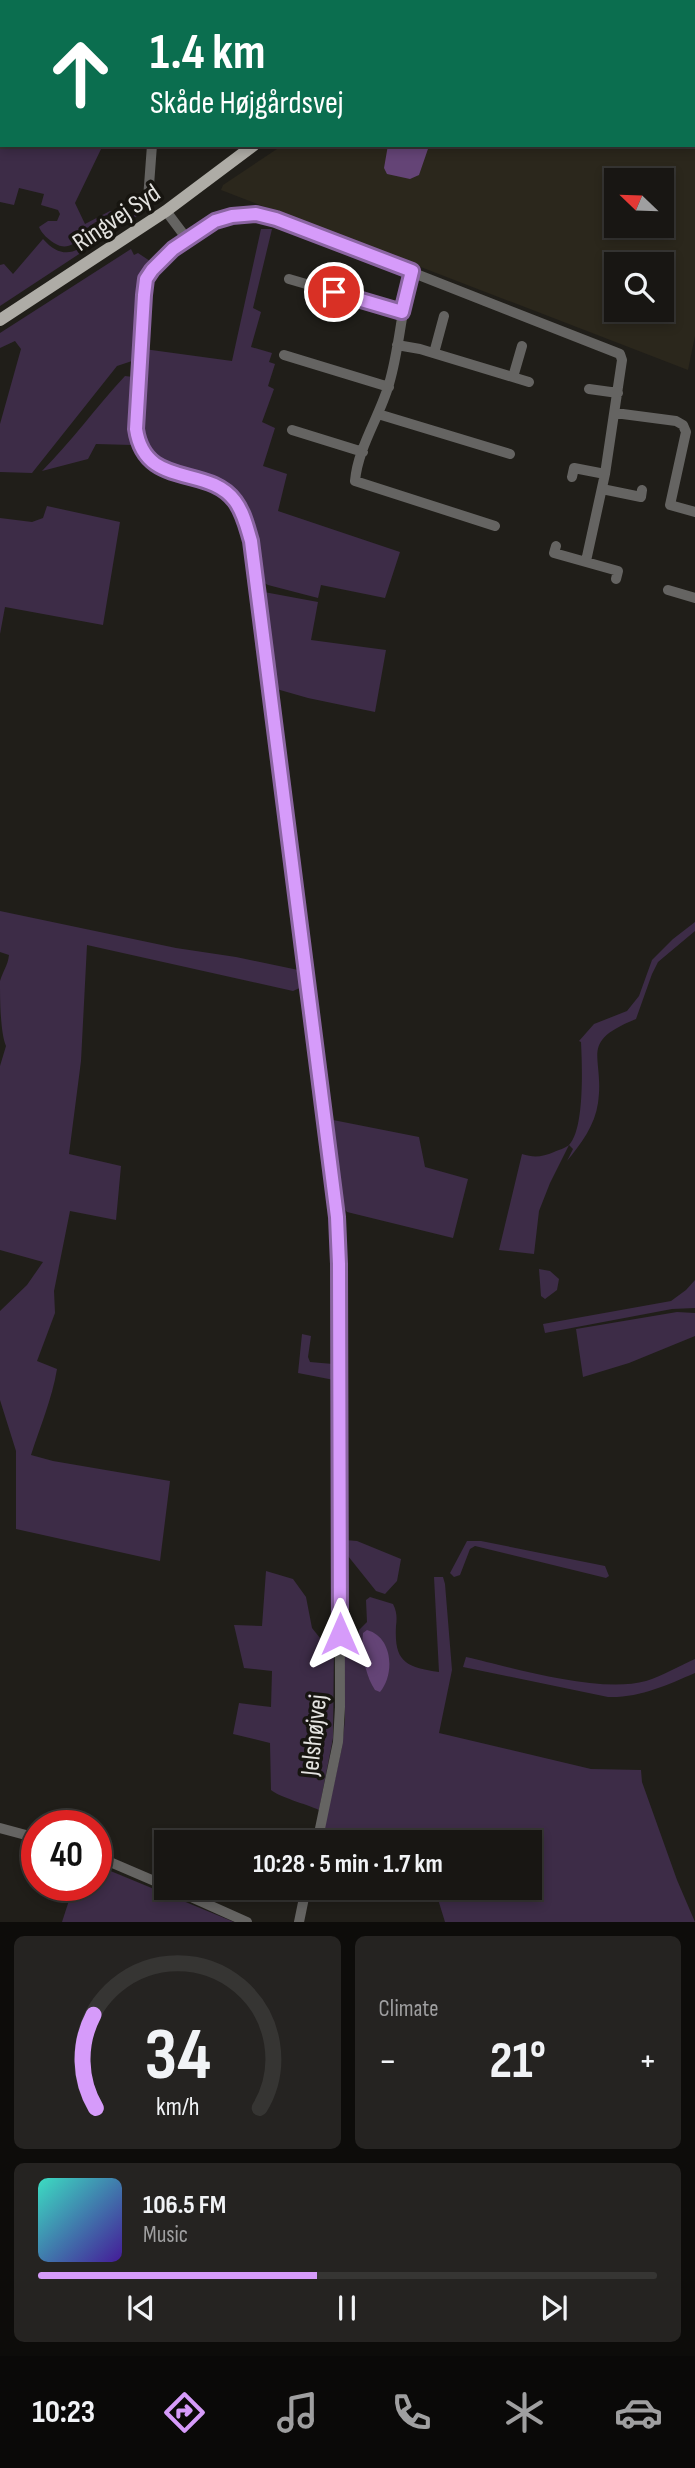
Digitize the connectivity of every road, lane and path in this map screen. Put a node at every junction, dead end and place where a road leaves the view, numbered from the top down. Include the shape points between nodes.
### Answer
1 (152, 147) edge
2 (251, 147) edge
3 (148, 199) dead end
4 (166, 211) junction
5 (187, 239) junction
6 (412, 271) junction
7 (289, 279) dead end
8 (402, 312) junction
9 (444, 316) dead end
10 (0, 320) edge
11 (397, 345) junction
12 (522, 346) dead end
13 (433, 353) junction
14 (284, 355) dead end
15 (513, 377) junction
16 (528, 382) dead end
17 (389, 387) junction
18 (589, 389) dead end
19 (618, 393) junction
20 (615, 413) junction
21 (378, 414) junction
22 (292, 430) dead end
23 (363, 452) junction
24 (510, 454) dead end
25 (605, 474) junction
26 (572, 477) dead end
27 (602, 489) junction
28 (642, 490) dead end
29 (695, 512) edge
30 (495, 526) dead end
31 (556, 546) dead end
32 (586, 561) junction
33 (616, 579) dead end
34 (668, 590) dead end
35 (695, 598) edge
36 (0, 1828) edge
37 (320, 1830) edge
38 (21, 1834) edge
39 (112, 1863) edge
40 (154, 1881) edge
41 (198, 1900) edge
42 (304, 1900) edge
43 (247, 1922) edge
44 (299, 1922) edge

1 - 3 street
2 - 4 main road, Ringvej Syd
4 - 5 street
4 - 10 main road, Ringvej Syd
5 - 6 street, Jelshøjvej via 215,221 256,214
5 - 37 street, Jelshøjvej via 162,258 146,279 138,438 145,453 162,469 227,493 247,526 337,1217 340,1707 338,1742
6 - 8 street
6 - 19 street, Jelshøjvej via 616,351 622,360
7 - 8 street
8 - 11 street
9 - 13 street
11 - 13 street
11 - 17 street
12 - 15 street
13 - 15 street
14 - 17 street
15 - 16 street
17 - 21 street
18 - 19 street
19 - 20 street, Jelshøjvej
20 - 25 street, Jelshøjvej
20 - 29 street via 683,425 686,432 670,505
21 - 23 street
21 - 24 street
22 - 23 street
23 - 30 street via 355,477 358,484
25 - 26 street via 574,468
25 - 27 street, Jelshøjvej
27 - 28 street via 641,497
27 - 32 street, Jelshøjvej
31 - 32 street via 554,553
32 - 33 street via 618,571
34 - 35 street
36 - 38 street
39 - 40 street
41 - 43 street
42 - 44 street

